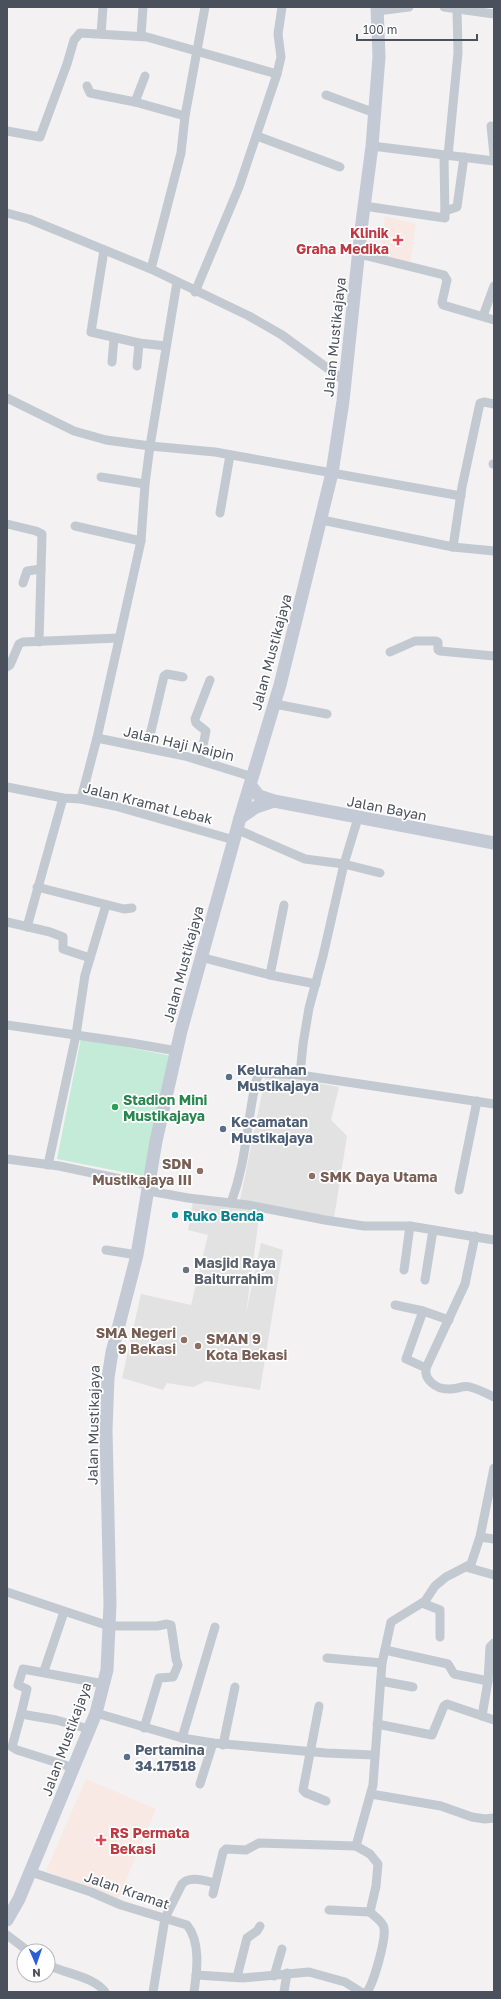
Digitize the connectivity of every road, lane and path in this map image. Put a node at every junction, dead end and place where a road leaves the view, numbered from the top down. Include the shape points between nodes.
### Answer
1 (103, 7) edge
2 (143, 7) edge
3 (205, 7) edge
4 (282, 7) edge
5 (409, 7) edge
6 (444, 7) edge
7 (396, 8) edge
8 (377, 9) edge
9 (457, 9) junction
10 (494, 14) edge
11 (101, 34) junction
12 (141, 36) junction
13 (198, 50) junction
14 (277, 74) junction
15 (145, 76) dead end
16 (87, 86) dead end
17 (326, 95) dead end
18 (135, 102) junction
19 (375, 113) junction
20 (185, 116) junction
21 (491, 126) dead end
22 (7, 131) edge
23 (257, 136) junction
24 (372, 146) junction
25 (494, 155) edge
26 (446, 156) junction
27 (464, 157) junction
28 (494, 161) edge
29 (340, 167) dead end
30 (364, 206) junction
31 (445, 211) junction
32 (7, 213) edge
33 (104, 250) junction
34 (359, 254) junction
35 (151, 269) junction
36 (177, 282) junction
37 (494, 286) edge
38 (195, 292) junction
39 (483, 316) junction
40 (494, 320) edge
41 (114, 338) junction
42 (139, 343) junction
43 (166, 346) junction
44 (112, 362) dead end
45 (137, 366) dead end
46 (345, 381) junction
47 (7, 398) edge
48 (494, 404) edge
49 (150, 446) junction
50 (230, 455) junction
51 (332, 473) junction
52 (101, 477) dead end
53 (145, 484) junction
54 (461, 496) junction
55 (220, 512) dead end
56 (322, 520) junction
57 (7, 524) edge
58 (75, 526) dead end
59 (141, 541) junction
60 (453, 547) junction
61 (494, 551) edge
62 (41, 569) junction
63 (24, 583) dead end
64 (119, 638) junction
65 (39, 642) junction
66 (390, 652) dead end
67 (494, 656) edge
68 (7, 667) edge
69 (183, 677) dead end
70 (210, 680) dead end
71 (275, 704) junction
72 (327, 714) dead end
73 (97, 738) junction
74 (147, 748) junction
75 (200, 760) junction
76 (252, 781) junction
77 (7, 787) edge
78 (63, 798) junction
79 (81, 799) junction
80 (274, 802) junction
81 (358, 818) junction
82 (237, 829) junction
83 (494, 843) edge
84 (344, 864) junction
85 (380, 873) dead end
86 (37, 887) junction
87 (106, 905) junction
88 (284, 905) dead end
89 (132, 908) dead end
90 (7, 922) edge
91 (26, 927) junction
92 (200, 957) junction
93 (90, 958) junction
94 (270, 975) junction
95 (316, 984) junction
96 (7, 1025) edge
97 (76, 1035) junction
98 (177, 1051) junction
99 (300, 1075) junction
100 (477, 1101) junction
101 (494, 1104) edge
102 (7, 1159) edge
103 (48, 1165) junction
104 (149, 1188) junction
105 (459, 1190) dead end
106 (231, 1203) junction
107 (410, 1226) junction
108 (434, 1230) junction
109 (475, 1236) junction
110 (494, 1240) edge
111 (106, 1250) dead end
112 (138, 1255) junction
113 (404, 1270) dead end
114 (425, 1280) dead end
115 (395, 1305) dead end
116 (423, 1311) junction
117 (449, 1320) junction
118 (426, 1368) junction
119 (494, 1397) edge
120 (494, 1468) edge
121 (480, 1538) junction
122 (494, 1539) edge
123 (466, 1567) junction
124 (494, 1575) edge
125 (7, 1592) edge
126 (422, 1603) junction
127 (64, 1612) junction
128 (109, 1626) junction
129 (215, 1627) dead end
130 (440, 1637) dead end
131 (494, 1643) edge
132 (385, 1650) junction
133 (327, 1658) dead end
134 (382, 1663) junction
135 (44, 1671) junction
136 (381, 1681) junction
137 (488, 1681) junction
138 (104, 1684) junction
139 (413, 1686) dead end
140 (235, 1687) dead end
141 (319, 1706) dead end
142 (96, 1713) junction
143 (21, 1714) junction
144 (482, 1716) junction
145 (494, 1720) edge
146 (378, 1724) junction
147 (144, 1728) junction
148 (90, 1729) junction
149 (182, 1738) junction
150 (213, 1743) junction
151 (223, 1745) junction
152 (309, 1752) junction
153 (374, 1755) junction
154 (74, 1768) junction
155 (200, 1784) dead end
156 (371, 1794) junction
157 (326, 1801) dead end
158 (494, 1818) edge
159 (356, 1846) junction
160 (31, 1872) junction
161 (216, 1882) junction
162 (213, 1894) dead end
163 (329, 1910) dead end
164 (370, 1912) junction
165 (165, 1918) junction
166 (7, 1920) edge
167 (260, 1926) dead end
168 (7, 1935) edge
169 (18, 1943) edge
170 (282, 1949) dead end
171 (56, 1970) edge
172 (287, 1974) junction
173 (196, 1975) junction
174 (274, 1976) junction
175 (237, 1978) junction
176 (105, 1992) edge
177 (153, 1992) edge
178 (194, 1992) edge
179 (284, 1992) edge
180 (361, 1992) edge
181 (367, 1992) edge

1 - 11 street
2 - 12 street
3 - 13 street
4 - 14 street via 278,34 281,58
5 - 7 street
6 - 9 street
7 - 8 street
8 - 19 main road, Jalan Mustikajaya via 379,57
9 - 10 street
9 - 26 street via 458,53
11 - 12 street
11 - 22 street via 80,33 75,37 40,137
12 - 13 street
13 - 14 street
13 - 20 street
14 - 23 street
15 - 18 street
16 - 18 street via 90,93 99,96
17 - 19 street
18 - 20 street
19 - 24 main road, Jalan Mustikajaya
20 - 35 street via 175,179
21 - 25 street
23 - 29 street
23 - 38 street via 239,187
24 - 26 street
24 - 30 main road, Jalan Mustikajaya
26 - 27 street
26 - 31 street
27 - 28 street
27 - 31 street via 457,207
30 - 31 street via 443,218 446,217
30 - 34 main road, Jalan Mustikajaya
32 - 33 street via 29,219
33 - 35 street
33 - 41 street via 91,332
34 - 39 street via 444,275 447,280 443,304
34 - 46 main road, Jalan Mustikajaya
35 - 36 street
36 - 38 street
36 - 43 street
37 - 39 street
38 - 46 street via 249,316 282,335
39 - 40 street
41 - 42 street
41 - 44 street
42 - 43 street
42 - 45 street
43 - 49 street
46 - 51 main road, Jalan Mustikajaya
47 - 49 street via 74,431
48 - 54 street via 480,403
49 - 50 street
49 - 53 street
50 - 51 street
50 - 55 street
51 - 54 street
51 - 56 main road, Jalan Mustikajaya
52 - 53 street
53 - 59 street
54 - 60 street
56 - 60 street
56 - 71 main road, Jalan Mustikajaya
57 - 62 street via 41,533
58 - 59 street
59 - 64 street
60 - 61 street
62 - 63 street via 27,570
62 - 65 street
64 - 65 street
64 - 73 street
65 - 68 street via 19,644
66 - 67 street via 415,641 436,641 440,651
69 - 74 street via 167,674 164,676
70 - 75 street via 195,719 206,731
71 - 72 street
71 - 76 main road, Jalan Mustikajaya
73 - 74 street, Jalan Haji Naipin
73 - 79 street
74 - 75 street, Jalan Haji Naipin
75 - 76 street, Jalan Haji Naipin
76 - 80 main road, Jalan Bayan via 259,796
76 - 82 main road, Jalan Mustikajaya
77 - 78 street, Jalan Kramat Lebak
78 - 79 street, Jalan Kramat Lebak
78 - 86 street
79 - 82 street, Jalan Kramat Lebak
80 - 81 main road, Jalan Bayan
80 - 82 main road, Jalan Bayan via 256,807
81 - 83 main road, Jalan Bayan
81 - 84 street
82 - 84 street, Jalan Kramat Lebak via 305,859
82 - 92 main road, Jalan Mustikajaya
84 - 85 street, Jalan Kramat Lebak
84 - 95 street
86 - 87 street
86 - 91 street
87 - 89 street
87 - 93 street
88 - 94 street
90 - 91 street
91 - 93 street via 63,937 63,949
92 - 94 street
92 - 98 main road, Jalan Mustikajaya
93 - 97 street
94 - 95 street
95 - 99 street via 309,1008
96 - 97 street
97 - 98 street
97 - 103 street
98 - 104 main road, Jalan Mustikajaya via 156,1141
99 - 100 street
99 - 106 street via 265,1072 257,1076 243,1164
100 - 101 street
100 - 105 street
102 - 103 street
103 - 104 street
104 - 106 street via 182,1198
104 - 112 main road, Jalan Mustikajaya
106 - 107 street via 364,1226
107 - 108 street
107 - 113 street
108 - 109 street
108 - 114 street
109 - 110 street
109 - 117 street via 465,1284
111 - 112 street
112 - 128 main road, Jalan Mustikajaya via 112,1352 108,1378 106,1430
115 - 116 street
116 - 117 street
116 - 118 street via 406,1358
117 - 118 street
118 - 119 street via 427,1378 436,1386 448,1389 470,1387
120 - 121 street
121 - 122 street
121 - 123 street via 474,1558
123 - 124 street
123 - 126 street via 437,1583
125 - 127 street
126 - 130 street via 440,1610
126 - 132 street via 391,1622
127 - 128 street
127 - 135 street
128 - 138 main road, Jalan Mustikajaya
128 - 147 street via 167,1624 172,1627 178,1665 173,1677 159,1678
129 - 149 street
131 - 137 street via 490,1647
132 - 134 street
132 - 137 street via 446,1663 454,1674
133 - 134 street
134 - 136 street
135 - 138 street
135 - 143 street via 22,1669 18,1685 26,1689
136 - 139 street
136 - 146 street
137 - 144 street
138 - 142 main road, Jalan Mustikajaya
140 - 151 street
141 - 152 street
142 - 147 street
142 - 148 main road, Jalan Mustikajaya
143 - 148 street
143 - 154 street via 12,1747
144 - 145 street
144 - 146 street via 445,1704 432,1734
146 - 153 street
147 - 149 street
148 - 154 main road, Jalan Mustikajaya
149 - 150 street
150 - 151 street
150 - 155 street
151 - 152 street
152 - 153 street
152 - 157 street via 303,1790
153 - 156 street
154 - 160 main road, Jalan Mustikajaya
156 - 158 street via 441,1806 472,1817
156 - 159 street
159 - 161 street via 259,1843 246,1850 226,1849 223,1852
159 - 164 street via 370,1854 378,1864
160 - 165 street, Jalan Kramat
160 - 166 main road, Jalan Mustikajaya
161 - 162 street
161 - 165 street via 192,1879 184,1881
163 - 164 street
164 - 181 street via 384,1928 376,1974
165 - 173 street, Jalan Kramat via 187,1925 192,1931 196,1939
165 - 177 street
167 - 175 street via 248,1938
168 - 169 street
170 - 174 street
171 - 176 street via 96,1983
172 - 174 street
172 - 179 street
172 - 180 street via 309,1972 345,1982
173 - 175 street
173 - 178 street, Jalan Kramat
174 - 175 street

